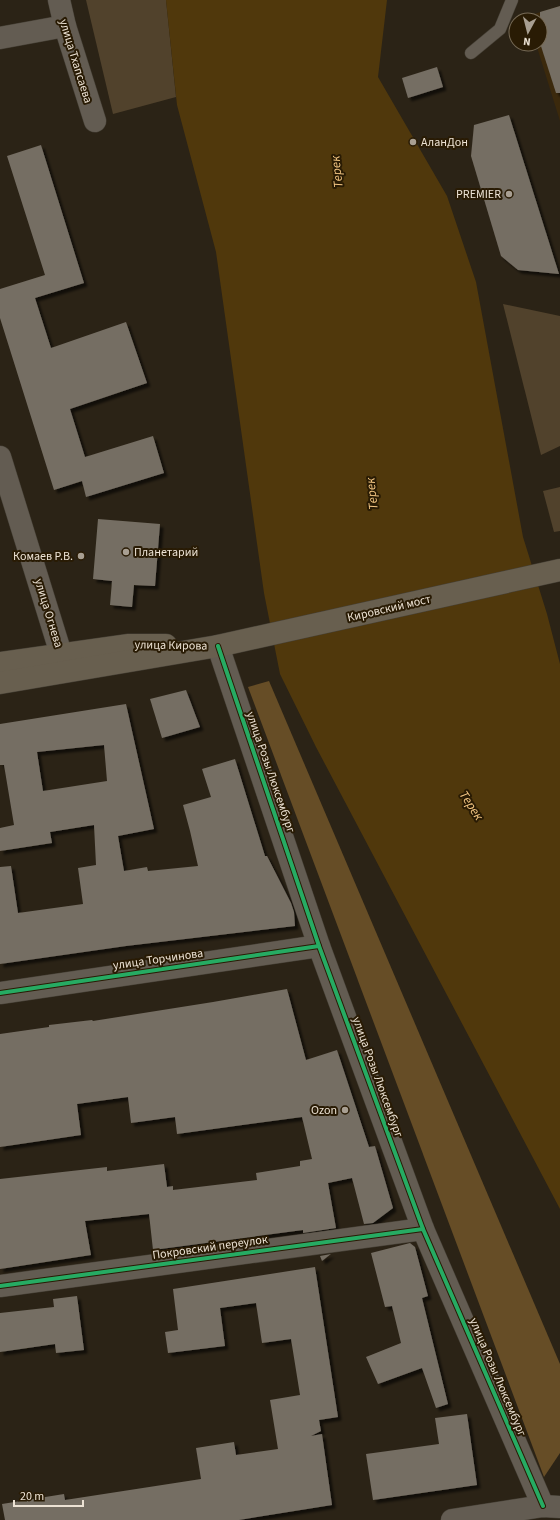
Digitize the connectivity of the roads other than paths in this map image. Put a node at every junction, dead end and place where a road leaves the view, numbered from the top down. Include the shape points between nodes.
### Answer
1 (59, 0) edge
2 (512, 0) edge
3 (65, 26) junction
4 (0, 38) edge
5 (472, 53) dead end
6 (95, 121) dead end
7 (0, 457) edge
8 (560, 570) edge
9 (225, 644) junction
10 (62, 654) junction
11 (0, 663) edge
12 (0, 683) edge
13 (319, 946) junction
14 (0, 993) edge
15 (423, 1229) junction
16 (0, 1286) edge
17 (552, 1507) edge
18 (452, 1520) edge

1 - 3 street, улица Тхапсаева
2 - 5 lane via 500,29
3 - 4 street
3 - 6 street, улица Тхапсаева
7 - 10 street, улица Огнева
8 - 9 main road, Кировский мост
9 - 10 main road, улица Кирова via 130,644
9 - 12 main road, улица Кирова
9 - 13 street, улица Розы Люксембург
10 - 11 main road, улица Кирова
13 - 14 street, улица Торчинова
13 - 15 street, улица Розы Люксембург
15 - 16 street, Покровский переулок
15 - 17 street, улица Розы Люксембург
17 - 18 street

